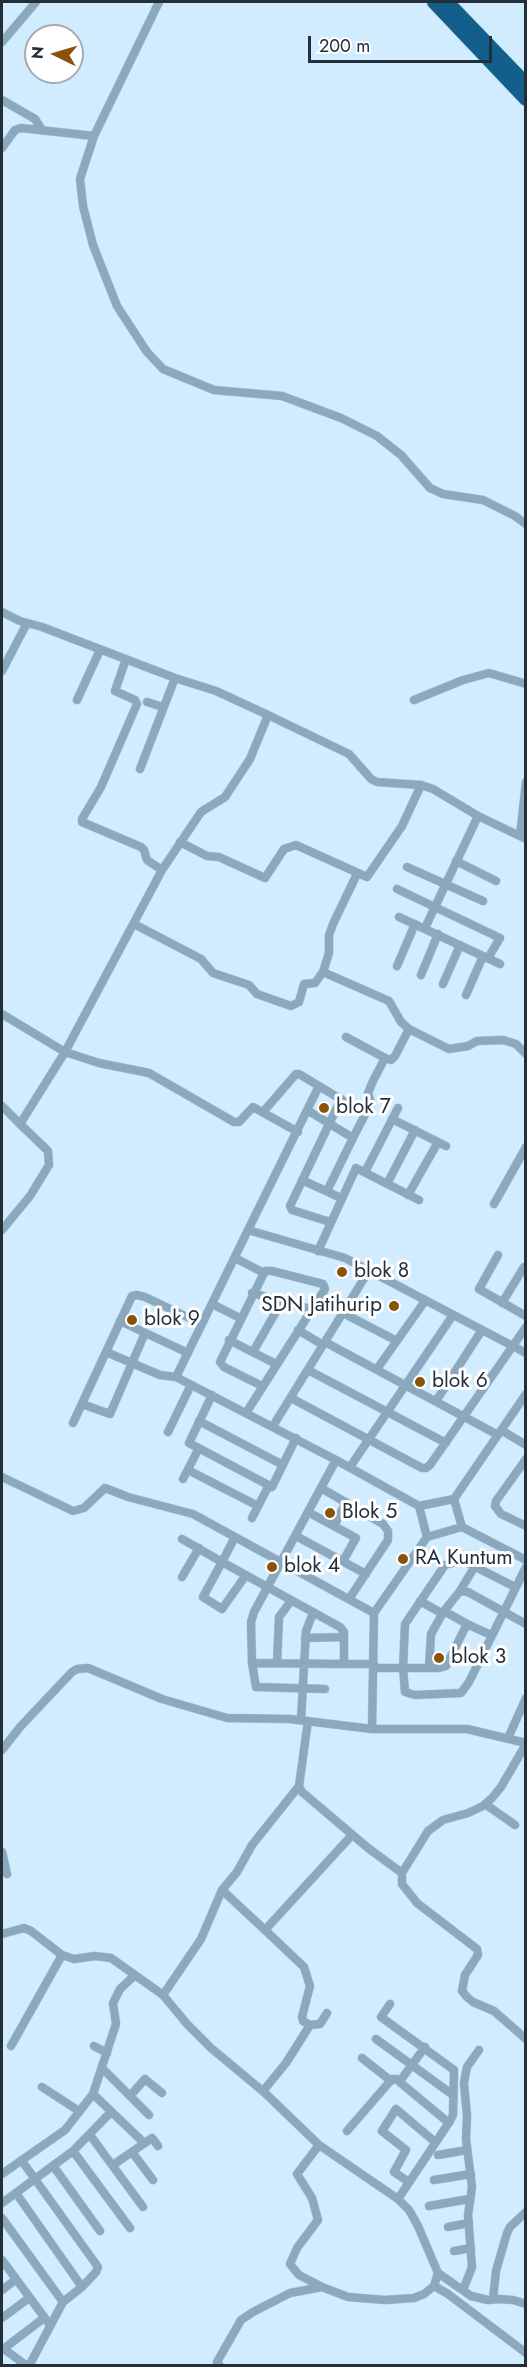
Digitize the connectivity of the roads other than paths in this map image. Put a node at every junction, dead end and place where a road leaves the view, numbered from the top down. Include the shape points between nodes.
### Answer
1 (36, 2) edge
2 (159, 2) edge
3 (434, 2) edge
4 (447, 2) edge
5 (2, 42) edge
6 (525, 84) edge
7 (525, 99) edge
8 (2, 100) edge
9 (42, 130) junction
10 (93, 136) junction
11 (2, 148) edge
12 (525, 524) edge
13 (2, 612) edge
14 (27, 623) junction
15 (100, 650) junction
16 (126, 659) junction
17 (2, 672) edge
18 (175, 678) junction
19 (525, 684) edge
20 (77, 700) dead end
21 (414, 700) dead end
22 (147, 702) dead end
23 (163, 707) junction
24 (268, 715) junction
25 (140, 769) dead end
26 (525, 782) edge
27 (421, 785) junction
28 (478, 816) junction
29 (523, 838) edge
30 (180, 842) junction
31 (456, 861) junction
32 (407, 867) dead end
33 (162, 870) junction
34 (357, 874) junction
35 (496, 881) dead end
36 (446, 883) junction
37 (397, 889) dead end
38 (483, 901) dead end
39 (435, 906) junction
40 (399, 917) dead end
41 (134, 924) junction
42 (415, 924) junction
43 (425, 928) junction
44 (438, 934) junction
45 (460, 945) junction
46 (486, 957) junction
47 (500, 964) dead end
48 (397, 966) dead end
49 (323, 972) junction
50 (421, 975) dead end
51 (443, 984) dead end
52 (466, 995) dead end
53 (2, 1014) edge
54 (409, 1029) junction
55 (346, 1037) dead end
56 (65, 1052) junction
57 (525, 1054) edge
58 (385, 1058) junction
59 (319, 1086) junction
60 (341, 1099) junction
61 (2, 1106) edge
62 (398, 1108) dead end
63 (308, 1110) junction
64 (263, 1112) junction
65 (365, 1114) junction
66 (392, 1119) junction
67 (330, 1123) junction
68 (20, 1124) junction
69 (415, 1130) junction
70 (298, 1132) junction
71 (353, 1138) junction
72 (525, 1147) edge
73 (342, 1160) junction
74 (356, 1168) junction
75 (365, 1172) junction
76 (302, 1180) junction
77 (387, 1184) junction
78 (327, 1191) junction
79 (408, 1195) junction
80 (341, 1198) junction
81 (419, 1200) dead end
82 (495, 1204) dead end
83 (330, 1222) junction
84 (2, 1230) edge
85 (248, 1230) junction
86 (318, 1251) junction
87 (498, 1255) dead end
88 (235, 1258) junction
89 (524, 1267) dead end
90 (368, 1272) junction
91 (264, 1273) junction
92 (252, 1293) junction
93 (282, 1301) junction
94 (424, 1301) junction
95 (502, 1303) junction
96 (212, 1304) junction
97 (311, 1309) junction
98 (343, 1313) junction
99 (453, 1316) junction
100 (525, 1316) edge
101 (240, 1318) junction
102 (120, 1321) junction
103 (202, 1324) junction
104 (525, 1327) edge
105 (298, 1330) junction
106 (482, 1330) junction
107 (145, 1333) junction
108 (229, 1341) junction
109 (397, 1341) junction
110 (324, 1343) junction
111 (514, 1346) junction
112 (106, 1352) junction
113 (253, 1352) junction
114 (188, 1353) junction
115 (525, 1353) edge
116 (133, 1364) junction
117 (276, 1364) junction
118 (377, 1369) junction
119 (308, 1370) junction
120 (176, 1377) junction
121 (191, 1385) junction
122 (406, 1385) junction
123 (262, 1386) junction
124 (525, 1394) edge
125 (212, 1395) junction
126 (291, 1398) junction
127 (436, 1401) junction
128 (82, 1404) junction
129 (387, 1412) junction
130 (246, 1413) junction
131 (464, 1417) junction
132 (199, 1421) junction
133 (73, 1424) dead end
134 (273, 1426) junction
135 (168, 1432) dead end
136 (500, 1432) junction
137 (296, 1438) junction
138 (369, 1440) junction
139 (446, 1443) junction
140 (525, 1445) edge
141 (199, 1449) junction
142 (525, 1459) edge
143 (336, 1460) junction
144 (283, 1465) junction
145 (350, 1467) junction
146 (188, 1470) junction
147 (2, 1477) edge
148 (183, 1479) dead end
149 (268, 1485) junction
150 (321, 1488) junction
151 (454, 1499) junction
152 (346, 1502) junction
153 (258, 1506) junction
154 (419, 1506) junction
155 (308, 1512) junction
156 (252, 1518) dead end
157 (334, 1526) junction
158 (525, 1526) edge
159 (462, 1527) junction
160 (296, 1536) junction
161 (235, 1537) junction
162 (427, 1537) junction
163 (182, 1539) dead end
164 (199, 1548) junction
165 (525, 1560) edge
166 (282, 1561) junction
167 (222, 1562) junction
168 (343, 1562) junction
169 (475, 1566) junction
170 (525, 1567) edge
171 (366, 1574) junction
172 (246, 1575) junction
173 (182, 1577) dead end
174 (267, 1587) junction
175 (515, 1587) junction
176 (460, 1591) junction
177 (349, 1599) junction
178 (291, 1601) junction
179 (420, 1601) junction
180 (503, 1612) junction
181 (313, 1613) junction
182 (374, 1613) junction
183 (443, 1613) junction
184 (467, 1624) junction
185 (525, 1624) edge
186 (491, 1635) junction
187 (344, 1637) junction
188 (305, 1638) junction
189 (252, 1663) junction
190 (277, 1663) junction
191 (303, 1663) junction
192 (344, 1664) junction
193 (374, 1666) junction
194 (403, 1668) junction
195 (429, 1668) junction
196 (303, 1689) junction
197 (325, 1689) dead end
198 (525, 1698) edge
199 (304, 1720) junction
200 (372, 1729) junction
201 (508, 1738) junction
202 (525, 1743) edge
203 (2, 1750) edge
204 (298, 1786) junction
205 (485, 1804) junction
206 (515, 1826) dead end
207 (352, 1835) junction
208 (2, 1852) edge
209 (402, 1873) junction
210 (7, 1874) dead end
211 (222, 1890) junction
212 (265, 1930) junction
213 (2, 1934) edge
214 (62, 1955) junction
215 (135, 1974) junction
216 (163, 1995) junction
217 (390, 2004) dead end
218 (327, 2013) dead end
219 (310, 2025) junction
220 (376, 2039) dead end
221 (525, 2039) edge
222 (11, 2046) dead end
223 (94, 2046) dead end
224 (425, 2047) junction
225 (479, 2050) dead end
226 (107, 2053) junction
227 (362, 2058) dead end
228 (412, 2065) junction
229 (103, 2069) junction
230 (395, 2081) junction
231 (42, 2087) dead end
232 (263, 2091) junction
233 (162, 2093) dead end
234 (93, 2094) junction
235 (453, 2095) junction
236 (130, 2096) junction
237 (79, 2112) junction
238 (111, 2112) junction
239 (149, 2115) dead end
240 (449, 2122) junction
241 (347, 2131) dead end
242 (90, 2135) junction
243 (143, 2142) junction
244 (435, 2142) junction
245 (319, 2145) junction
246 (158, 2146) dead end
247 (467, 2150) junction
248 (73, 2151) junction
249 (132, 2152) junction
250 (438, 2155) dead end
251 (22, 2161) junction
252 (113, 2165) junction
253 (54, 2167) junction
254 (2, 2174) edge
255 (471, 2174) junction
256 (34, 2180) junction
257 (153, 2180) dead end
258 (434, 2180) dead end
259 (409, 2182) junction
260 (16, 2193) junction
261 (398, 2199) junction
262 (469, 2199) junction
263 (2, 2203) edge
264 (429, 2206) dead end
265 (143, 2208) dead end
266 (525, 2212) edge
267 (2, 2218) edge
268 (469, 2223) junction
269 (448, 2227) dead end
270 (130, 2228) dead end
271 (100, 2230) dead end
272 (471, 2248) junction
273 (454, 2251) dead end
274 (2, 2260) edge
275 (438, 2273) junction
276 (15, 2280) junction
277 (434, 2286) junction
278 (82, 2287) junction
279 (322, 2287) junction
280 (2, 2290) edge
281 (463, 2290) junction
282 (29, 2298) junction
283 (493, 2299) junction
284 (63, 2302) junction
285 (525, 2304) edge
286 (2, 2318) edge
287 (44, 2318) junction
288 (50, 2325) junction
289 (3, 2350) edge
290 (525, 2353) edge
291 (216, 2364) edge
292 (28, 2366) edge

1 - 5 street
2 - 10 street
3 - 7 highway
4 - 6 highway
8 - 9 street via 35,119
9 - 10 street
9 - 11 street via 15,130
10 - 12 street via 80,179 93,244 117,306 163,369 214,390 282,396 341,418 377,436 430,488 483,500
13 - 14 street
14 - 15 street
14 - 17 street
15 - 16 street
15 - 20 street
16 - 18 street
16 - 33 street via 115,691 137,704 82,822 141,847 147,860
18 - 23 street
18 - 24 street via 216,691
19 - 21 street via 489,673
22 - 23 street
23 - 25 street
24 - 27 street via 349,754 370,779
24 - 30 street via 250,759 225,797 201,812
26 - 29 street
27 - 28 street via 448,796
27 - 34 street via 402,826 369,877
28 - 29 street
28 - 31 street
30 - 33 street
30 - 34 street via 265,878 284,849 291,845
31 - 35 street
31 - 36 street
32 - 36 street
33 - 41 street
34 - 49 street via 329,935
36 - 38 street
36 - 39 street
37 - 39 street
39 - 43 street
39 - 46 street via 500,938
40 - 42 street
41 - 49 street via 201,959 213,973 242,982 256,994 291,1006 299,1002 304,984 315,983
41 - 56 street
42 - 43 street
42 - 48 street
43 - 44 street
44 - 45 street
44 - 50 street
45 - 46 street
45 - 51 street
46 - 47 street
46 - 52 street
49 - 54 street via 389,1001
53 - 56 street
54 - 57 street via 450,1049 477,1041 503,1040 516,1044
54 - 58 street via 392,1059
55 - 58 street
56 - 64 street via 149,1073 234,1122 239,1122 253,1107
56 - 68 street
58 - 65 street via 368,1090 371,1103
59 - 60 street
59 - 63 street
59 - 64 street via 296,1074
60 - 65 street
60 - 67 street
61 - 68 street
62 - 66 street
63 - 67 street
63 - 70 street
64 - 70 street
65 - 71 street
66 - 69 street
66 - 75 street
67 - 71 street
67 - 76 street
68 - 84 street via 48,1151 50,1158 30,1196
69 - 77 street
69 - 79 street via 442,1144
70 - 85 street
71 - 73 street
72 - 82 street
73 - 74 street
73 - 78 street
74 - 75 street
74 - 80 street
75 - 77 street
76 - 78 street
76 - 83 street via 290,1209
77 - 79 street
78 - 80 street
79 - 81 street
80 - 83 street
83 - 86 street
85 - 86 street
85 - 88 street
86 - 90 street via 345,1258
87 - 95 street via 479,1289
88 - 91 street
88 - 96 street
89 - 95 street
90 - 94 street
90 - 98 street
91 - 92 street
91 - 97 street via 272,1271 324,1284 325,1289
92 - 93 street
92 - 101 street
93 - 97 street
93 - 113 street
94 - 99 street
94 - 109 street
95 - 100 street
96 - 101 street
96 - 103 street
97 - 105 street
98 - 109 street
98 - 110 street
99 - 106 street
99 - 122 street
101 - 108 street
102 - 103 street via 135,1294
102 - 107 street
102 - 112 street
103 - 114 street
104 - 111 street
105 - 110 street
105 - 117 street
106 - 111 street
106 - 127 street
107 - 114 street
107 - 116 street
108 - 113 street
108 - 123 street via 221,1365
109 - 118 street
110 - 118 street
110 - 119 street
111 - 115 street
111 - 131 street
112 - 116 street
112 - 128 street
113 - 117 street
114 - 120 street
116 - 120 street
116 - 128 street via 110,1414
117 - 123 street
118 - 122 street
119 - 126 street
119 - 129 street
120 - 121 street
121 - 125 street
121 - 135 street
122 - 127 street
122 - 129 street
123 - 130 street
124 - 136 street
125 - 130 street
125 - 132 street
126 - 134 street
126 - 138 street
127 - 131 street
128 - 133 street
129 - 138 street
129 - 139 street
130 - 134 street
131 - 136 street
131 - 139 street
132 - 141 street via 189,1443
132 - 144 street
134 - 137 street
136 - 140 street
136 - 151 street
137 - 143 street
137 - 144 street
138 - 139 street via 422,1468 430,1465
138 - 145 street
141 - 146 street
141 - 149 street
142 - 158 street via 495,1506 501,1514
143 - 145 street
143 - 150 street
144 - 149 street via 272,1487
145 - 154 street
146 - 148 street
146 - 153 street
147 - 161 street via 73,1511 84,1509 105,1488 111,1489 192,1514
149 - 153 street
150 - 152 street
150 - 155 street
151 - 154 street
151 - 159 street
152 - 157 street
152 - 171 street via 383,1524 388,1532 388,1540
153 - 156 street
154 - 162 street
155 - 157 street
155 - 160 street
157 - 168 street via 356,1538
159 - 162 street
159 - 165 street
160 - 166 street
160 - 168 street
161 - 166 street
161 - 167 street
162 - 182 street
163 - 164 street
164 - 167 street
164 - 173 street
166 - 174 street
166 - 177 street
167 - 172 street
167 - 172 street via 203,1596 221,1609
168 - 171 street
169 - 175 street
169 - 176 street
169 - 179 street via 462,1560 445,1565
170 - 175 street
171 - 177 street
172 - 174 street
174 - 178 street
174 - 189 street via 251,1618
175 - 180 street
176 - 180 street
176 - 183 street
177 - 182 street
178 - 181 street
178 - 190 street via 279,1617
179 - 183 street
179 - 194 street via 405,1624
180 - 185 street
180 - 186 street
181 - 187 street via 342,1629
181 - 188 street
182 - 193 street
183 - 184 street
183 - 195 street via 431,1634
184 - 186 street
184 - 195 street via 446,1666
186 - 194 street via 461,1693 407,1694
187 - 188 street
187 - 192 street
188 - 191 street
189 - 190 street
189 - 196 street via 256,1688
190 - 191 street
191 - 192 street
191 - 196 street
192 - 193 street
193 - 194 street
193 - 200 street
194 - 195 street
196 - 197 street
196 - 199 street
198 - 201 street
199 - 200 street
199 - 203 street via 227,1718 162,1699 82,1668 72,1672
199 - 204 street
200 - 201 street via 467,1729
201 - 202 street
202 - 205 street via 501,1787
204 - 207 street
204 - 211 street via 259,1833
205 - 206 street
205 - 209 street via 443,1820 428,1831
207 - 209 street
207 - 212 street
208 - 210 street
209 - 221 street via 402,1884 409,1895 479,1952 462,1983 467,1997 494,2011
211 - 212 street
211 - 216 street via 201,1938
212 - 219 street via 304,1967 310,1986 302,2017
213 - 214 street via 24,1928
214 - 215 street via 74,1959 104,1956
214 - 222 street
215 - 216 street
215 - 226 street via 113,2003 116,2024
216 - 232 street via 211,2048
217 - 224 street via 381,2017
218 - 219 street via 320,2024
219 - 232 street
220 - 228 street
223 - 226 street
224 - 228 street
224 - 235 street via 454,2070
225 - 247 street via 467,2067 464,2083
226 - 229 street
227 - 230 street
228 - 230 street
228 - 235 street
229 - 234 street
229 - 236 street
230 - 240 street
230 - 241 street
231 - 237 street
232 - 245 street
233 - 236 street via 145,2079
234 - 237 street
234 - 238 street
235 - 240 street
236 - 239 street
237 - 251 street via 65,2130
238 - 242 street
238 - 243 street
240 - 244 street
242 - 248 street
242 - 252 street
243 - 246 street via 153,2138
243 - 249 street
244 - 259 street
244 - 259 street via 396,2109 382,2131 406,2150 394,2172
245 - 261 street
245 - 279 street via 297,2174 312,2198 318,2220 297,2247 290,2264 299,2275
247 - 250 street
247 - 255 street
248 - 253 street
248 - 270 street
249 - 252 street
249 - 257 street
251 - 254 street
251 - 256 street
252 - 265 street
253 - 256 street
253 - 271 street
255 - 258 street
255 - 262 street
256 - 260 street
256 - 278 street via 97,2265 96,2272
259 - 261 street
260 - 263 street
260 - 278 street
261 - 275 street via 418,2226
262 - 264 street
262 - 268 street
266 - 283 street via 507,2233
267 - 284 street
268 - 269 street
268 - 272 street
272 - 273 street
272 - 281 street via 472,2266
274 - 276 street
275 - 277 street
275 - 281 street
276 - 280 street
276 - 282 street
277 - 279 street via 414,2298 385,2300 348,2297
277 - 290 street
278 - 284 street
279 - 291 street via 290,2293 246,2316
281 - 283 street via 481,2299
282 - 286 street
282 - 287 street
283 - 285 street
284 - 288 street
287 - 288 street
287 - 289 street
288 - 292 street
289 - 292 street

